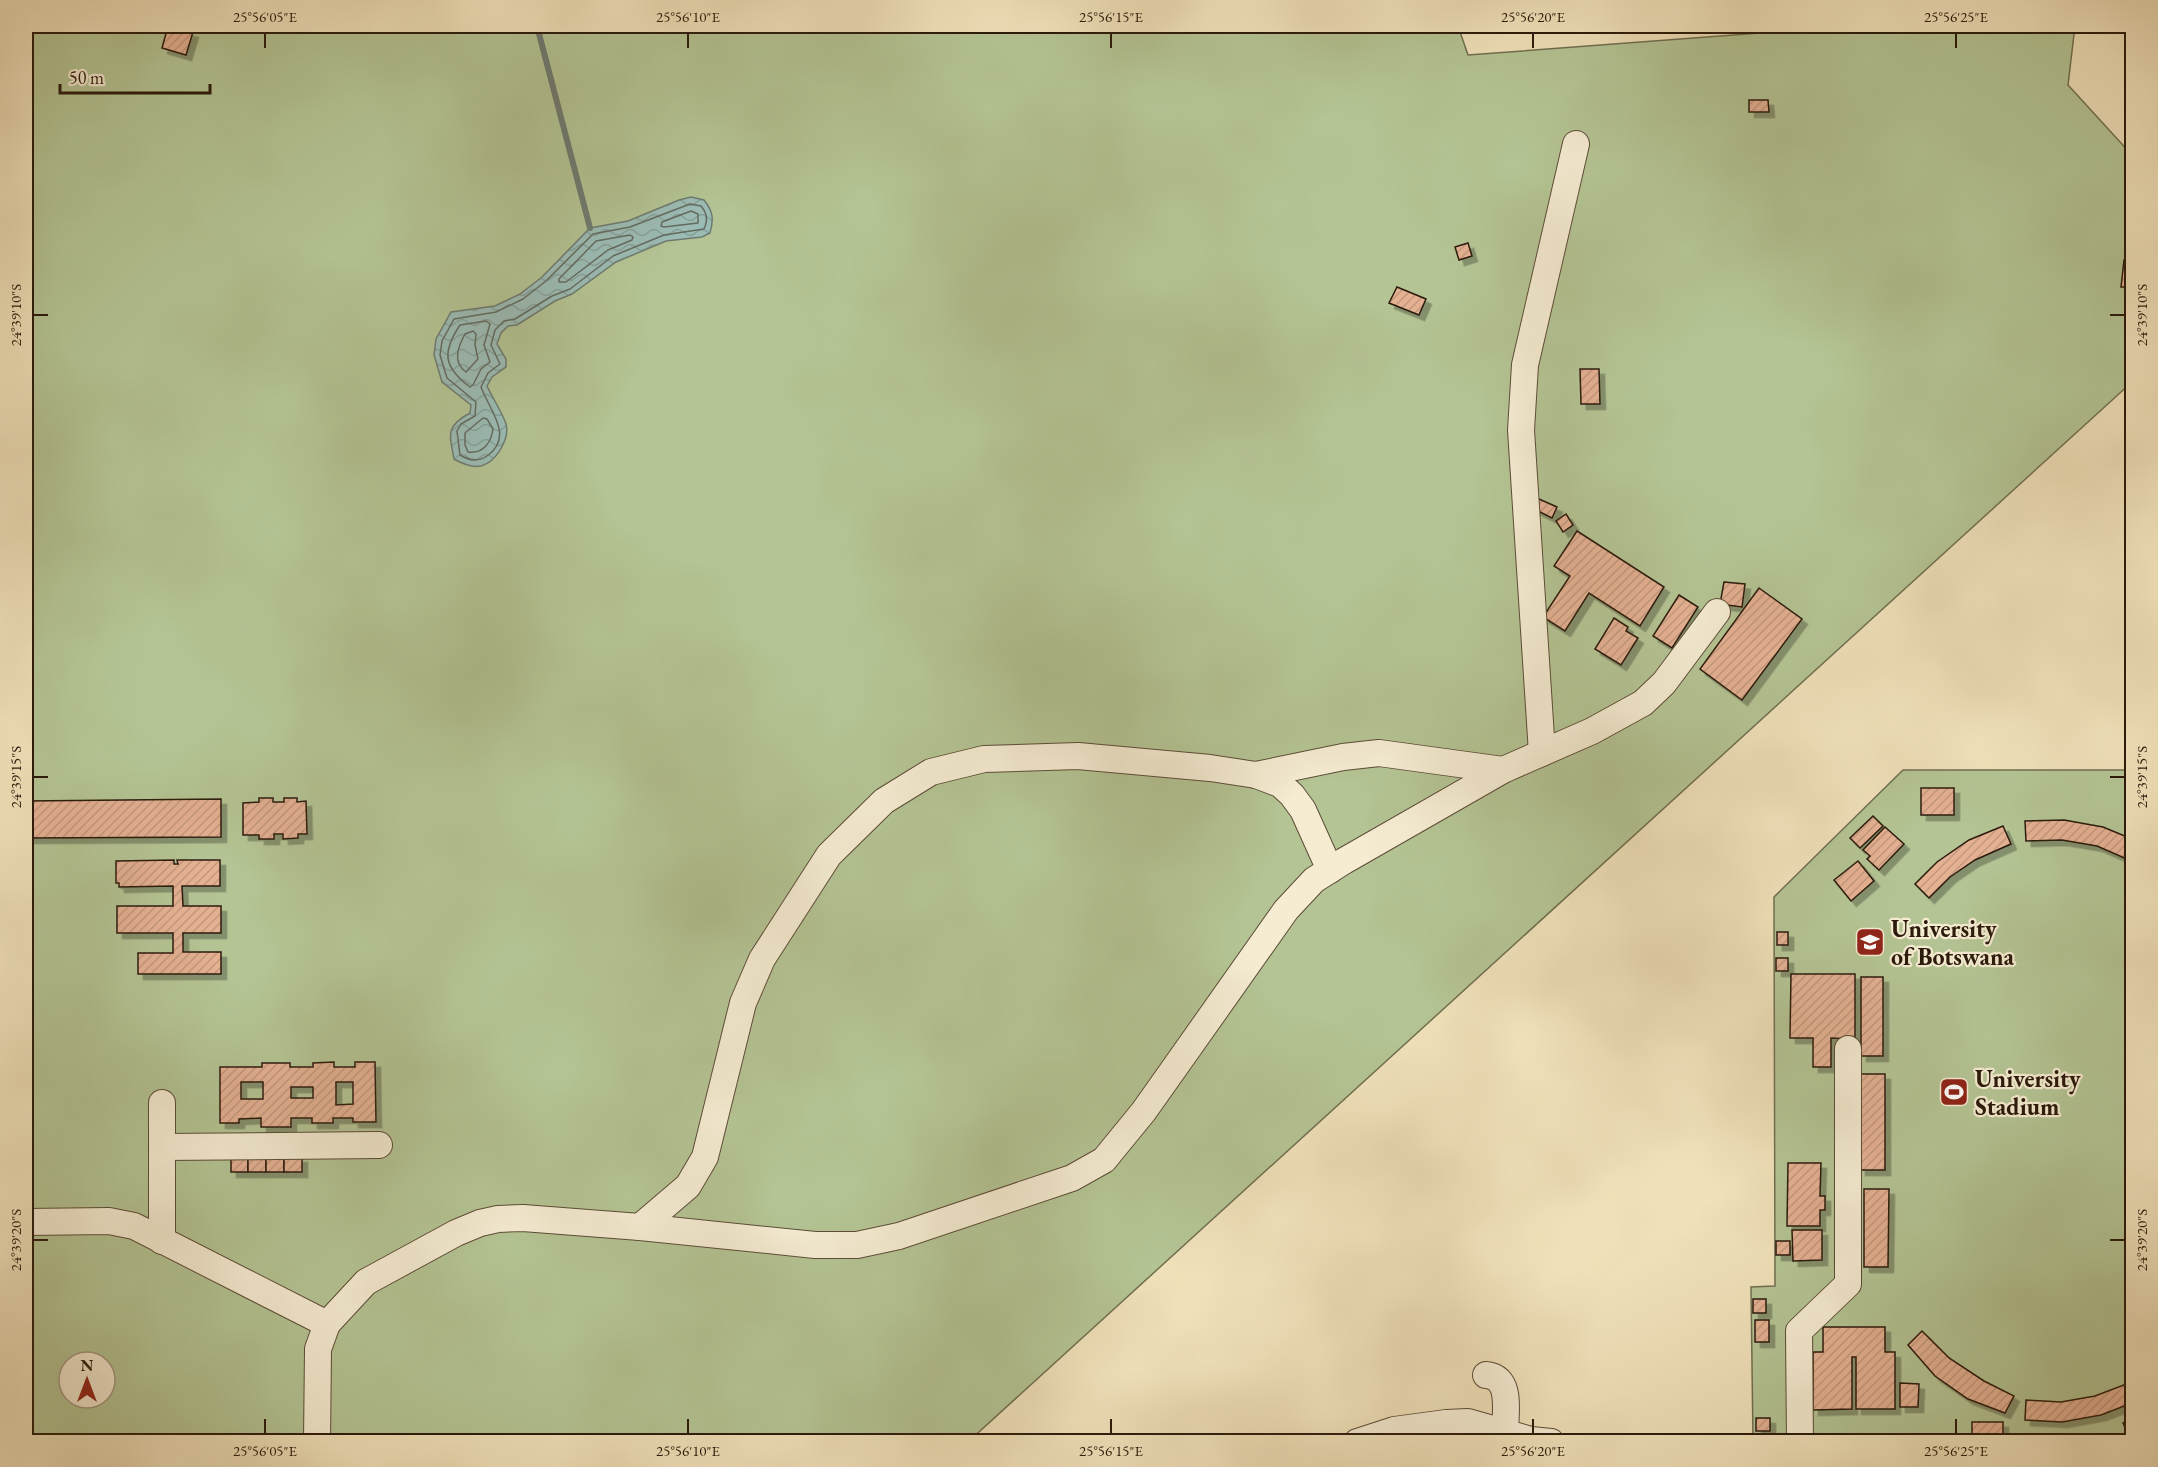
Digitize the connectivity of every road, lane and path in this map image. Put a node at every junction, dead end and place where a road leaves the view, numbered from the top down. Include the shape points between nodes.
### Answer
1 (1576, 144) dead end
2 (1717, 612) dead end
3 (1542, 753) junction
4 (1503, 770) junction
5 (1256, 775) junction
6 (1330, 870) junction
7 (1848, 1049) dead end
8 (162, 1103) dead end
9 (379, 1145) dead end
10 (162, 1147) junction
11 (26, 1222) edge
12 (640, 1227) junction
13 (162, 1240) junction
14 (327, 1324) junction
15 (1486, 1375) dead end
16 (1488, 1438) edge
17 (317, 1442) edge
18 (1357, 1442) edge
19 (1551, 1442) edge
20 (1800, 1442) edge

1 - 3 lane via 1525,365 1521,419
2 - 3 lane via 1664,683 1643,703
3 - 4 lane
4 - 5 lane via 1379,753
4 - 6 lane
5 - 6 lane via 1280,784 1292,795 1303,810
5 - 12 lane via 1078,756 984,759 931,772 884,801 829,855 762,959 743,1003 705,1157 688,1186
6 - 12 lane via 1314,880 1287,910 1138,1119 1104,1160 1072,1178 899,1236 857,1245 815,1245
7 - 20 lane via 1848,1284 1799,1331
8 - 10 lane
9 - 10 lane
10 - 13 lane
11 - 13 lane via 109,1221 134,1226
12 - 14 lane via 524,1218 480,1223 366,1282
13 - 14 lane
14 - 17 lane via 318,1349
15 - 16 lane via 1498,1378 1505,1387
16 - 18 lane via 1468,1422 1394,1430
16 - 19 lane

